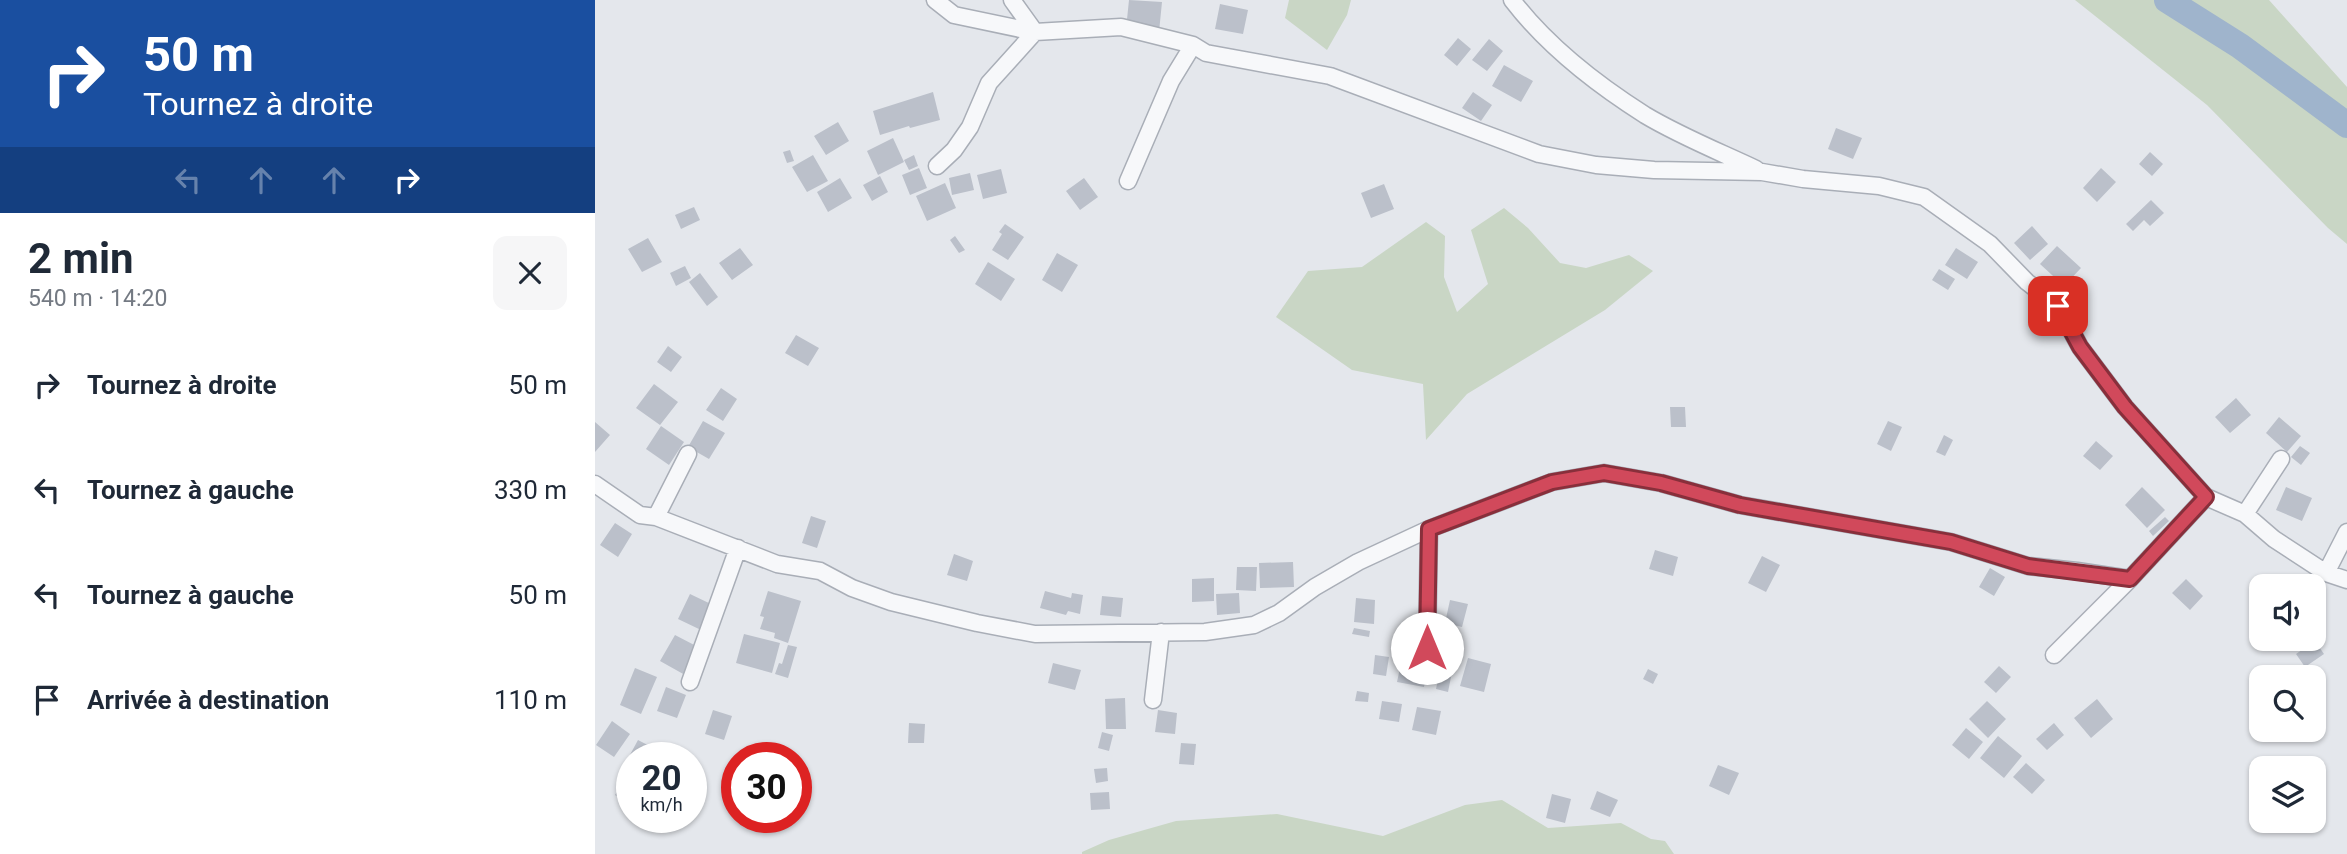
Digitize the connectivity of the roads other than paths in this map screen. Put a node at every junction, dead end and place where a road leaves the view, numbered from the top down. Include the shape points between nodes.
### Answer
1 (935, 0) edge
2 (1011, 0) edge
3 (1512, 0) edge
4 (1035, 32) junction
5 (1193, 46) junction
6 (937, 166) dead end
7 (1762, 172) junction
8 (1128, 181) dead end
9 (688, 454) dead end
10 (2281, 458) dead end
11 (595, 484) edge
12 (2206, 497) junction
13 (2245, 514) junction
14 (656, 517) junction
15 (1429, 529) junction
16 (2347, 532) edge
17 (738, 548) junction
18 (2326, 573) junction
19 (2130, 579) junction
20 (2347, 580) edge
21 (1161, 632) junction
22 (1427, 648) dead end
23 (2054, 655) dead end
24 (690, 682) dead end
25 (1153, 700) dead end

1 - 4 street via 954,15
2 - 4 street
3 - 7 street via 1533,27 1583,71 1647,116
4 - 5 street via 1121,27
4 - 6 street via 989,83 970,127
5 - 7 street via 1330,76 1539,154 1654,170
5 - 8 street via 1171,81
7 - 12 street via 1879,186 1924,197 1990,244 2058,306 2080,347 2125,407
9 - 14 street
10 - 13 street
11 - 14 street via 640,515
12 - 13 street
12 - 19 street
13 - 18 street
14 - 17 street
15 - 19 street via 1552,482 1604,473 1740,505 1951,542 2028,566
15 - 21 street via 1358,562 1254,625
15 - 22 street
16 - 18 street
17 - 21 street via 777,564 820,571 891,602 977,623 1035,634
17 - 24 street
18 - 20 street
19 - 23 street
21 - 25 street

